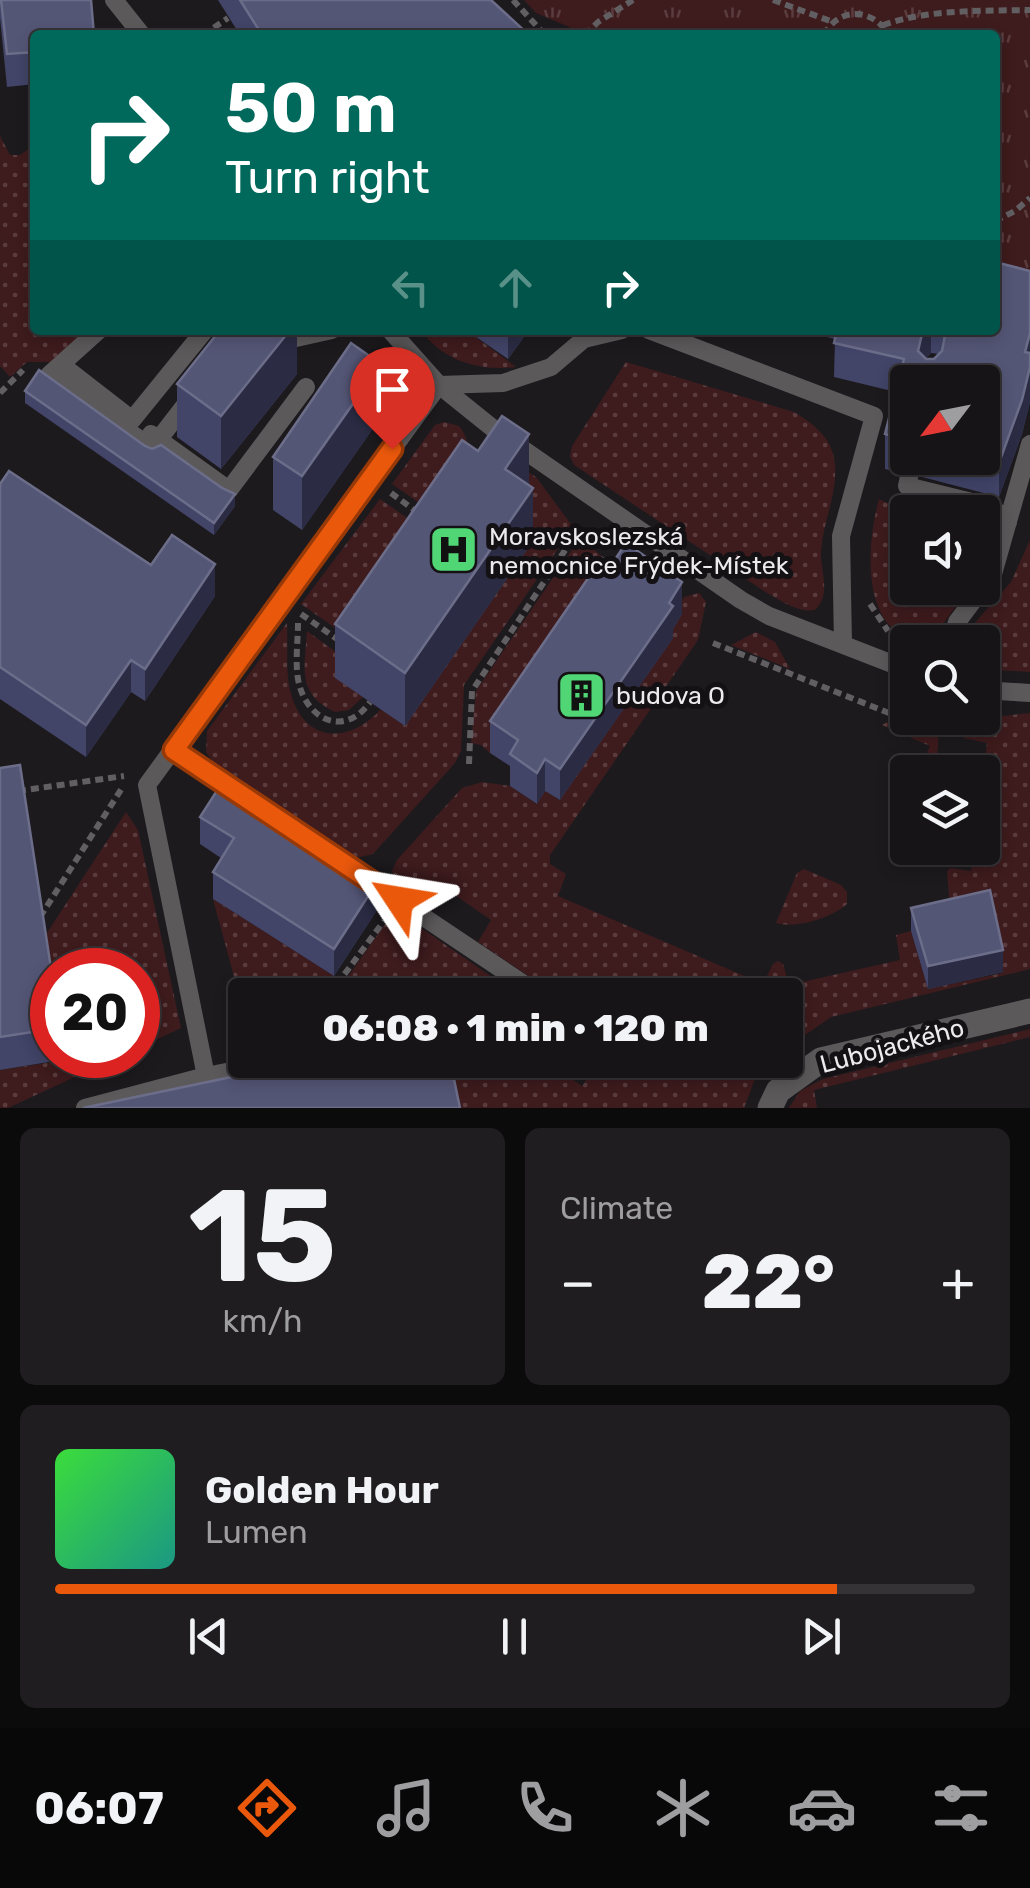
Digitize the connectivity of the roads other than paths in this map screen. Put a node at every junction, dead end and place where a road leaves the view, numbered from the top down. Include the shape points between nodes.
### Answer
1 (114, 0) edge
2 (138, 30) edge
3 (93, 335) edge
4 (202, 335) edge
5 (310, 335) edge
6 (394, 335) edge
7 (601, 335) edge
8 (662, 335) edge
9 (256, 341) edge
10 (63, 366) dead end
11 (205, 382) edge
12 (439, 385) junction
13 (306, 387) dead end
14 (132, 420) junction
15 (158, 440) junction
16 (1030, 444) edge
17 (909, 475) edge
18 (1008, 522) junction
19 (956, 625) edge
20 (843, 644) junction
21 (890, 663) edge
22 (1000, 691) edge
23 (1030, 692) edge
24 (174, 750) junction
25 (252, 802) edge
26 (346, 866) edge
27 (515, 978) edge
28 (1030, 1010) edge
29 (228, 1072) edge
30 (206, 1076) junction
31 (85, 1108) edge
32 (770, 1108) edge

1 - 2 lane
3 - 15 lane via 49,375 152,448
4 - 14 lane
5 - 9 lane via 262,346
6 - 12 lane
7 - 12 lane via 584,339 551,367 503,383
8 - 20 lane via 874,416 842,536
10 - 14 lane
11 - 15 lane
12 - 20 lane via 741,600
12 - 24 lane
13 - 15 lane via 229,490
14 - 15 lane
16 - 18 lane
17 - 18 lane via 907,486 992,507
18 - 19 lane via 993,574
20 - 21 lane
22 - 23 lane
24 - 25 lane
24 - 30 lane via 147,785
26 - 27 lane
28 - 32 street, Lubojackého via 821,1060 778,1092
29 - 30 lane
30 - 31 lane

